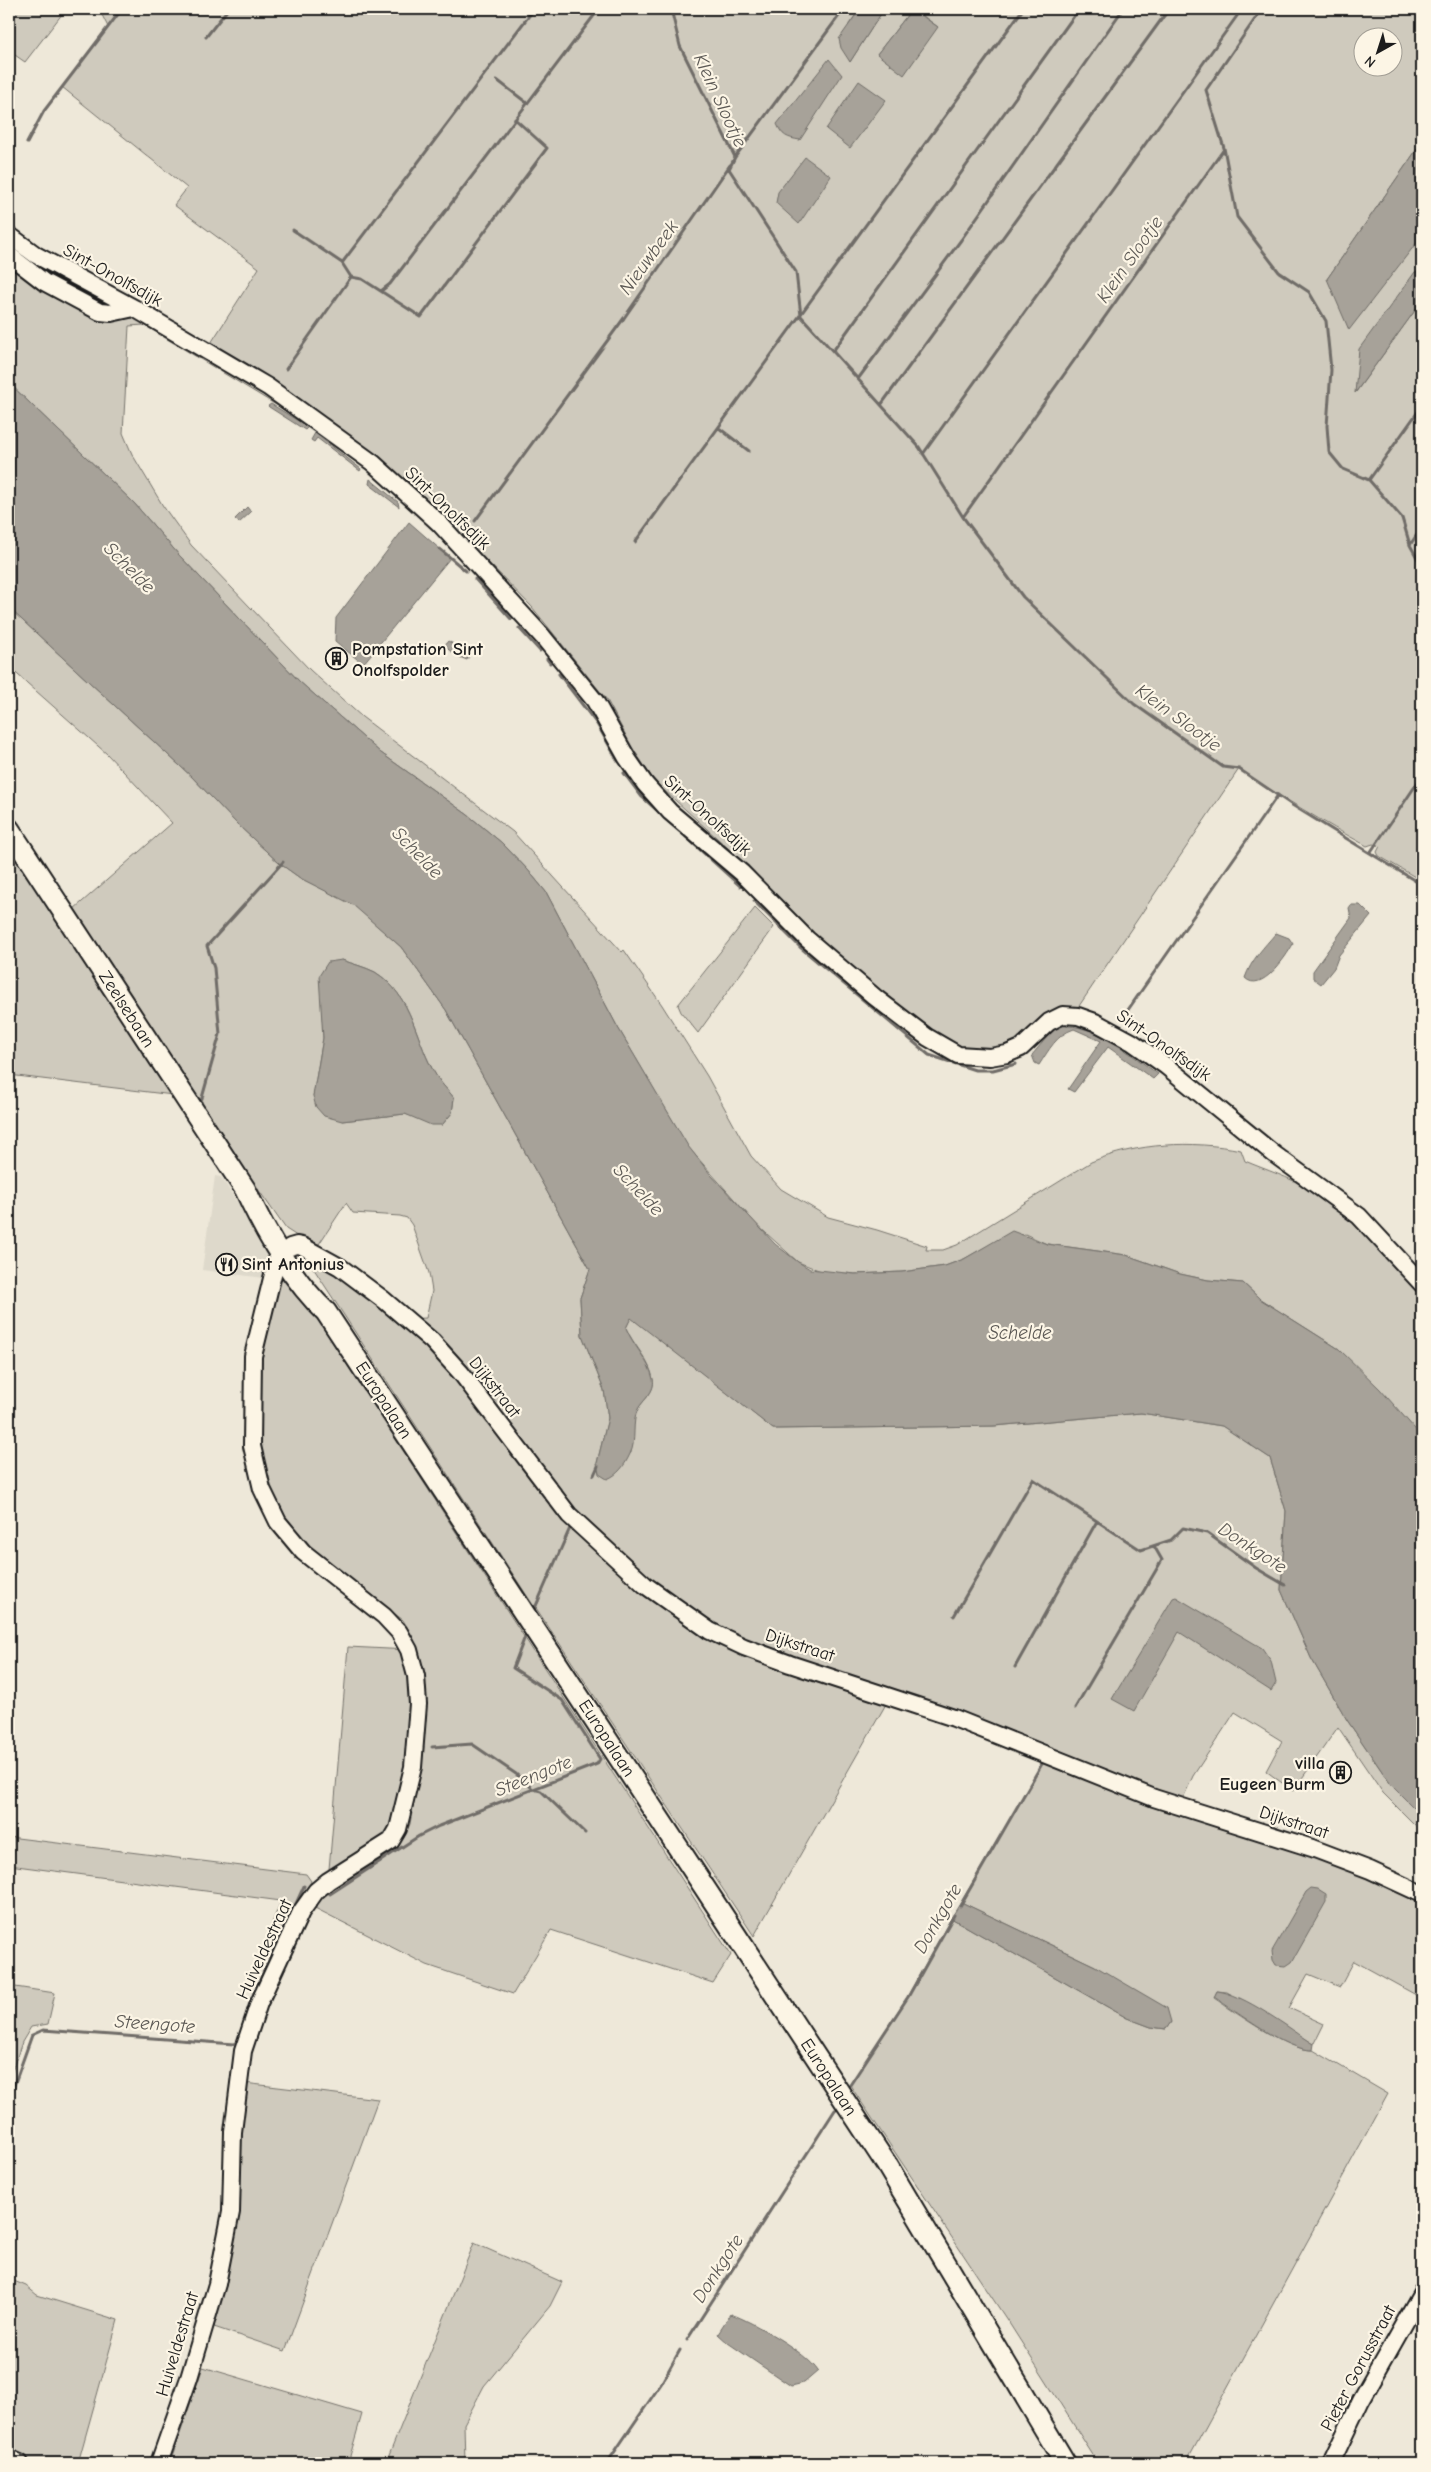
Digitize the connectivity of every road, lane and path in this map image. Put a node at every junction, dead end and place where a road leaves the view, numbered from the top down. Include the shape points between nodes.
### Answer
1 (9, 235) edge
2 (9, 255) edge
3 (134, 308) junction
4 (9, 829) edge
5 (286, 1251) junction
6 (1422, 1284) edge
7 (326, 1312) joint
8 (1422, 1894) edge
9 (887, 2165) junction
10 (1422, 2292) edge
11 (9, 2458) edge
12 (20, 2463) edge
13 (159, 2463) edge
14 (1065, 2463) edge
15 (1077, 2463) edge
16 (1330, 2463) edge

1 - 3 street, Sint-Onolfsdijk via 36,255
2 - 3 street via 44,282 100,312
3 - 6 street, Sint-Onolfsdijk via 296,406 373,463 439,523 543,637 595,700 627,758 670,812 742,873 807,939 898,1015 939,1046 958,1055 990,1057 1021,1048 1049,1022 1063,1015 1096,1022 1166,1066 1274,1154 1359,1216
4 - 5 main road, Zeelsebaan via 245,1189 269,1215
5 - 7 main road, Zeelsebaan via 321,1299
5 - 8 street, Dijkstraat via 297,1244 340,1267 420,1330 461,1373 569,1515 645,1585 710,1631 790,1664 954,1718 1154,1798 1312,1848
5 - 13 street, Huiveldestraat via 276,1262 253,1356 252,1446 262,1489 278,1522 302,1552 384,1616 399,1632 409,1650 416,1676 418,1704 413,1767 398,1829 391,1842 316,1891 301,1912 259,2003 243,2051 233,2132 231,2212 217,2284
7 - 9 main road, Europalaan
9 - 14 main road, Europalaan
9 - 15 main road, Europalaan via 904,2186
10 - 16 street, Pieter Gorusstraat via 1361,2400
11 - 12 street

